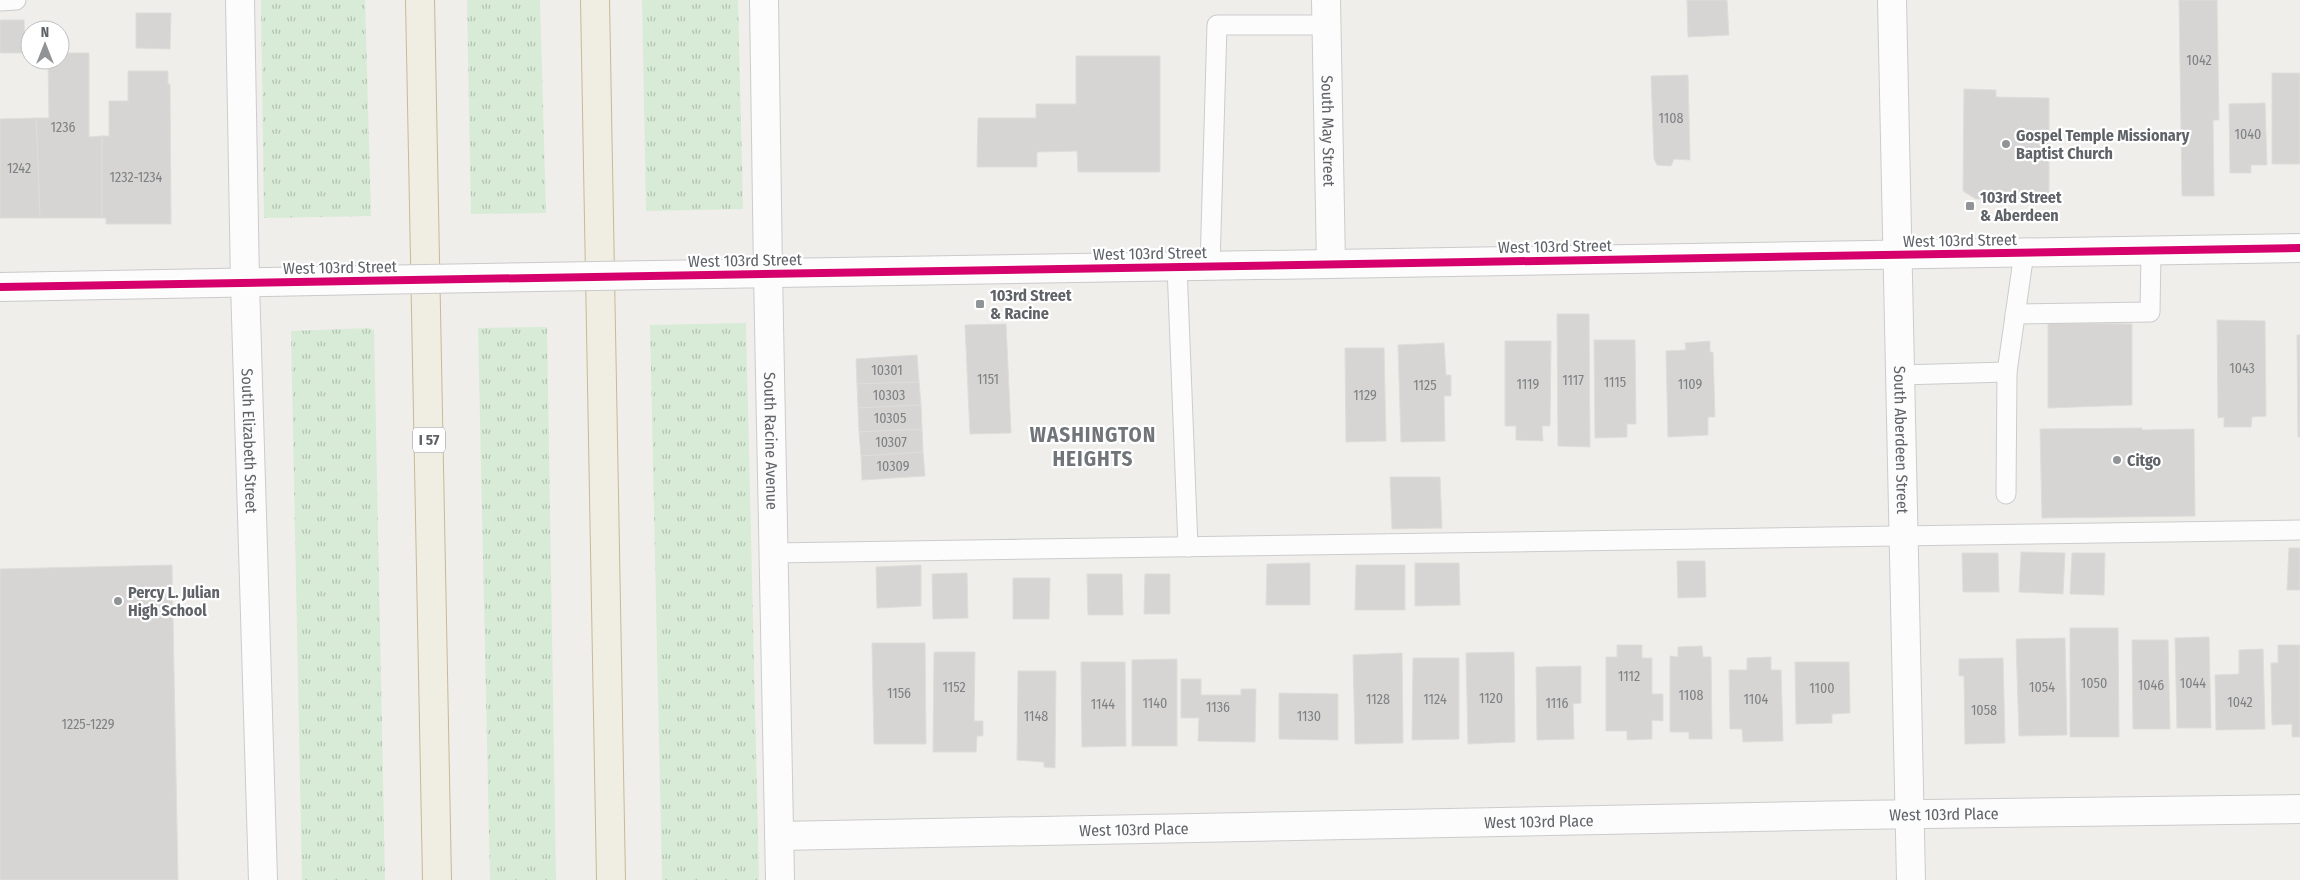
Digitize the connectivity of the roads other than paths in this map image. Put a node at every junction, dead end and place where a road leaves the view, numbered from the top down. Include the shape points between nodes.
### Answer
1 (16, 0) edge
2 (240, 0) edge
3 (420, 0) edge
4 (595, 0) edge
5 (764, 0) edge
6 (1892, 0) edge
7 (0, 1) edge
8 (1326, 12) edge
9 (2300, 248) edge
10 (2151, 251) junction
11 (2024, 253) junction
12 (1898, 255) junction
13 (1331, 264) junction
14 (1176, 266) junction
15 (1210, 266) junction
16 (768, 273) junction
17 (245, 283) junction
18 (0, 287) edge
19 (2014, 314) junction
20 (2007, 372) junction
21 (1900, 375) junction
22 (2006, 494) dead end
23 (2300, 530) edge
24 (1904, 536) junction
25 (1188, 547) junction
26 (773, 553) junction
27 (2300, 809) edge
28 (1910, 814) junction
29 (779, 836) junction
30 (263, 880) edge
31 (438, 880) edge
32 (611, 880) edge
33 (780, 880) edge
34 (1911, 880) edge

1 - 7 lane
2 - 17 street, South Elizabeth Street
3 - 31 highway, I 57
4 - 32 highway
5 - 16 street, South Racine Avenue
6 - 12 street, South Aberdeen Street
8 - 13 street, South May Street
8 - 15 lane via 1217,24
9 - 10 street, West 103rd Street
10 - 11 street, West 103rd Street
10 - 19 lane via 2150,312
11 - 12 street, West 103rd Street
11 - 19 lane
12 - 13 street, West 103rd Street
12 - 21 street, South Aberdeen Street
13 - 15 street, West 103rd Street
14 - 15 street, West 103rd Street
14 - 16 street, West 103rd Street
14 - 25 lane
16 - 17 street, West 103rd Street, bridge
16 - 26 street, South Racine Avenue
17 - 18 street, West 103rd Street
17 - 30 street, South Elizabeth Street
19 - 20 lane
20 - 21 lane
20 - 22 lane
21 - 24 street, South Aberdeen Street
23 - 24 lane
24 - 25 lane
24 - 28 street, South Aberdeen Street
25 - 26 lane
26 - 29 street, South Racine Avenue
27 - 28 street, West 103rd Place
28 - 29 street, West 103rd Place
28 - 34 street, South Aberdeen Street
29 - 33 street, South Racine Avenue

